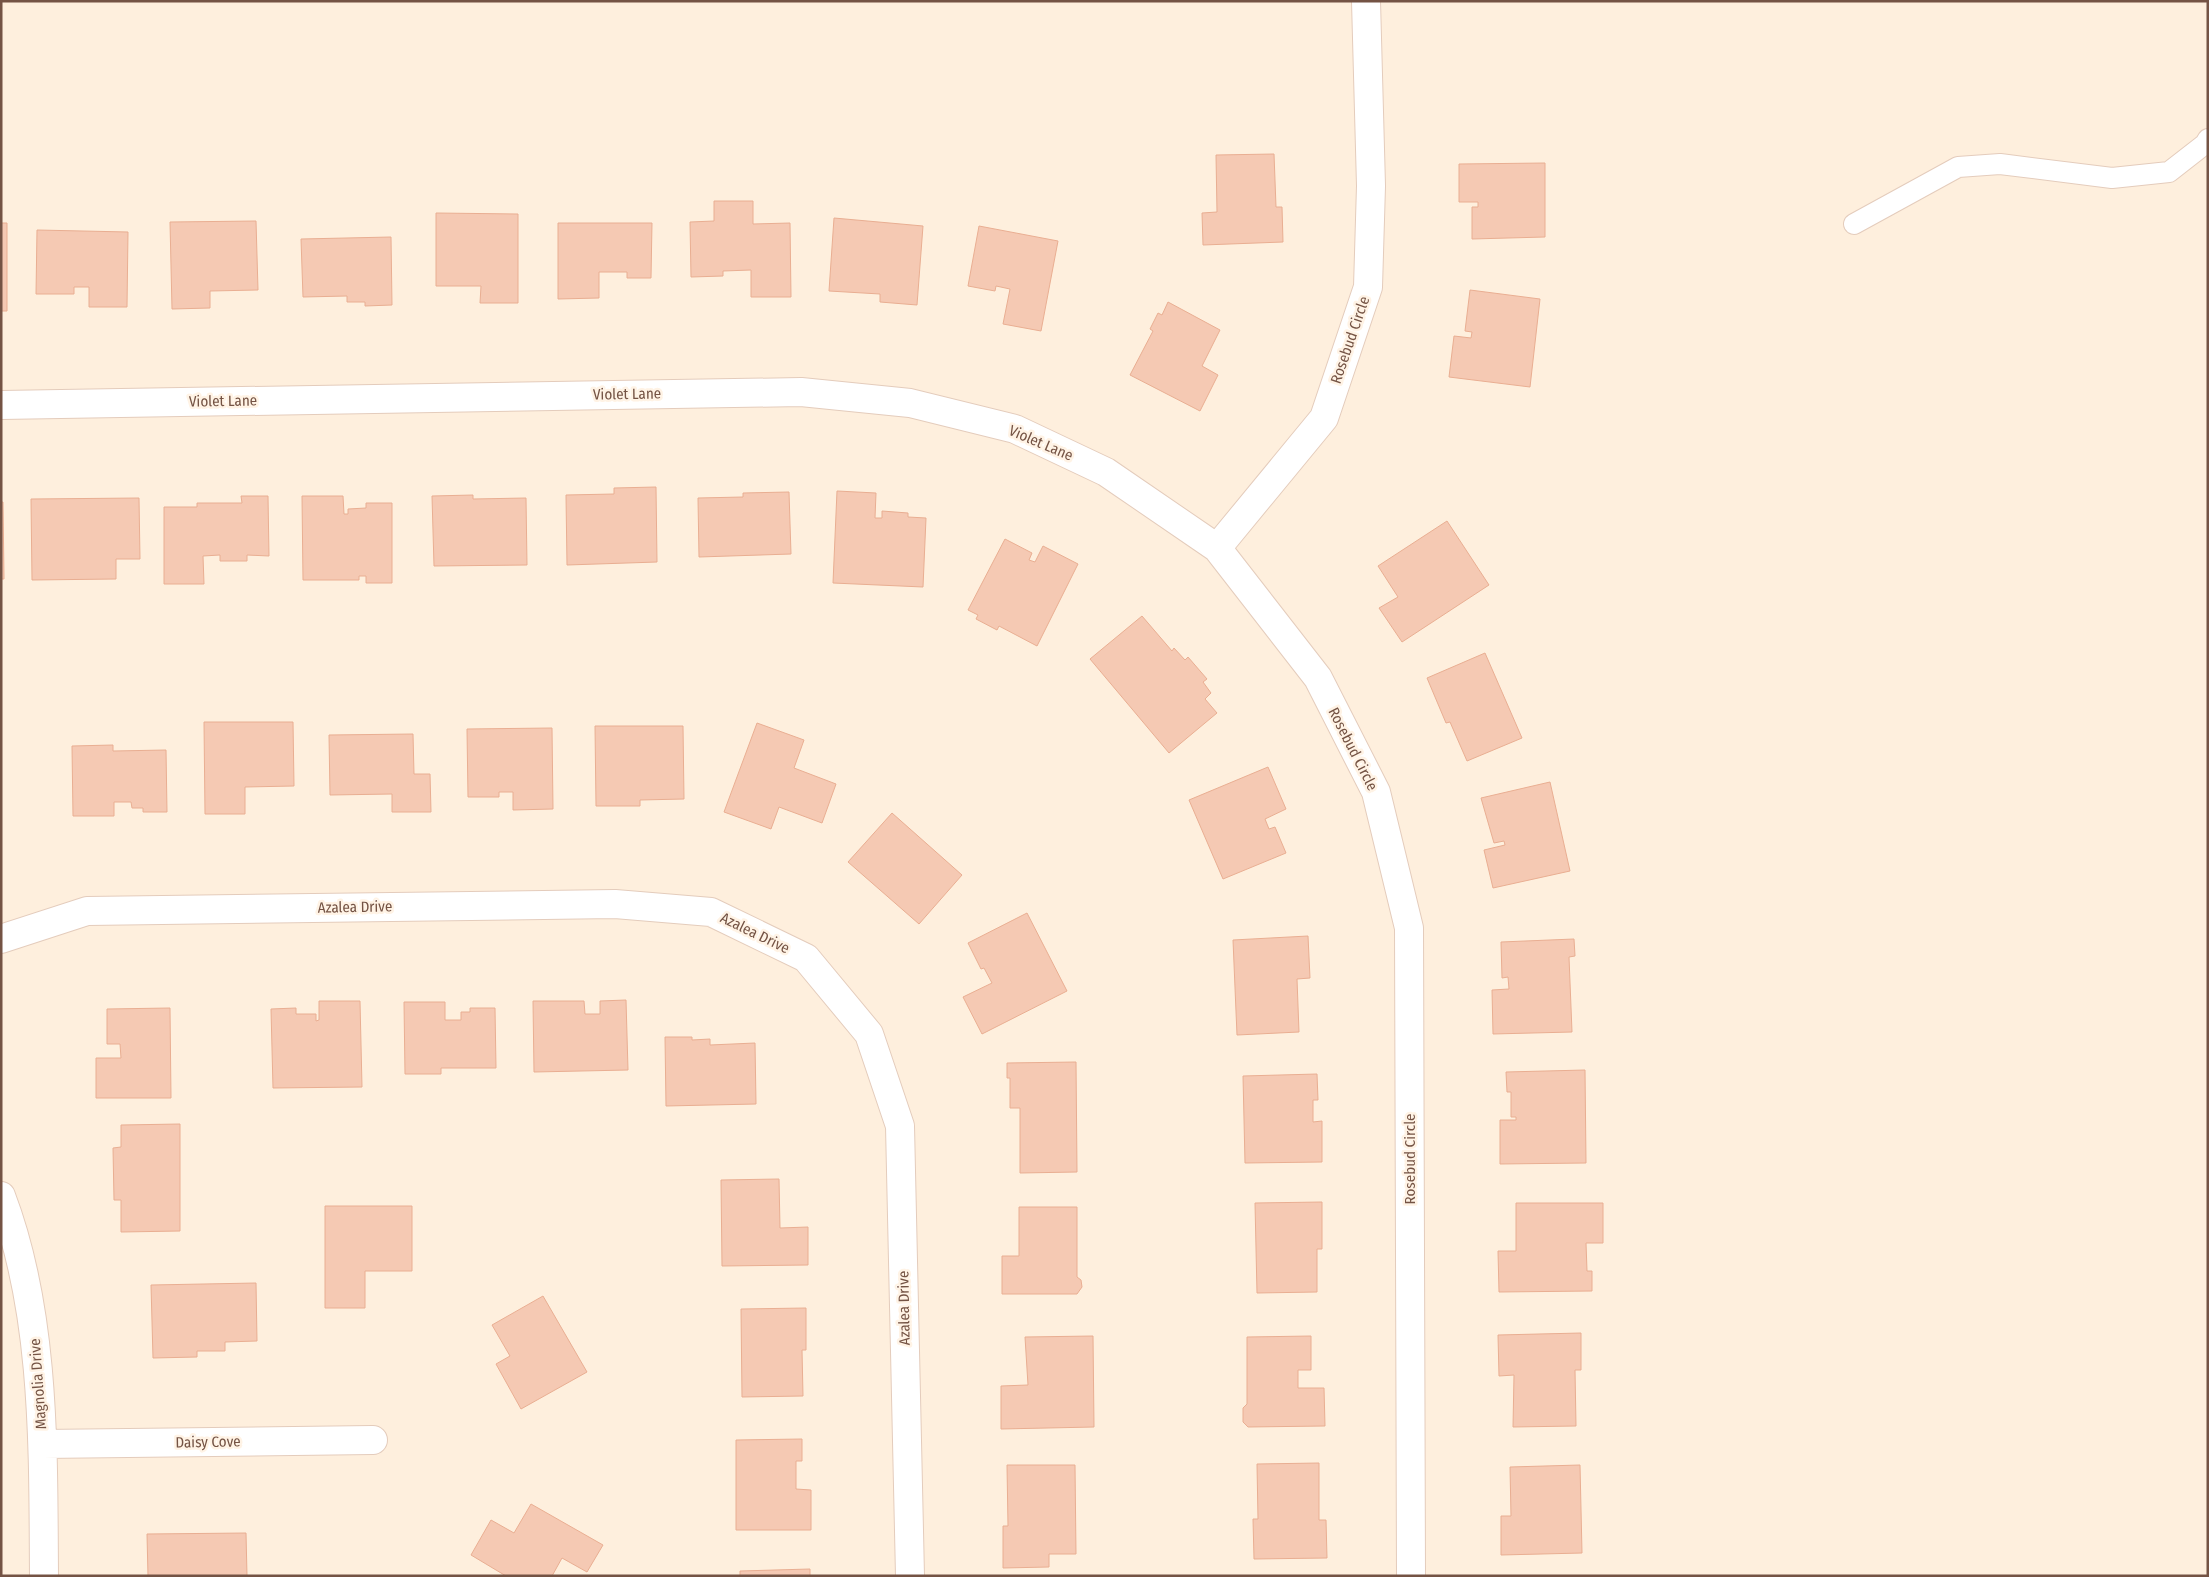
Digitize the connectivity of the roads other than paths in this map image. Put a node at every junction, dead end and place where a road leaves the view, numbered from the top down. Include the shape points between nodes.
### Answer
1 (1366, 1) edge
2 (2208, 139) edge
3 (1854, 224) dead end
4 (1, 405) edge
5 (1217, 548) junction
6 (1, 939) edge
7 (1, 1196) edge
8 (373, 1440) dead end
9 (43, 1444) junction
10 (44, 1576) edge
11 (910, 1576) edge
12 (1411, 1576) edge

1 - 5 street, Rosebud Circle via 1371,186 1368,287 1324,418
2 - 3 lane via 2169,172 2112,178 2000,164 1958,167
4 - 5 street, Violet Lane via 801,392 910,403 1015,429 1106,472
5 - 12 street, Rosebud Circle via 1318,678 1376,792 1409,928
6 - 11 street, Azalea Drive via 87,911 615,904 711,912 806,958 869,1034 900,1126
7 - 9 street, Magnolia Drive via 12,1225 35,1333
8 - 9 street, Daisy Cove
9 - 10 street, Magnolia Drive

